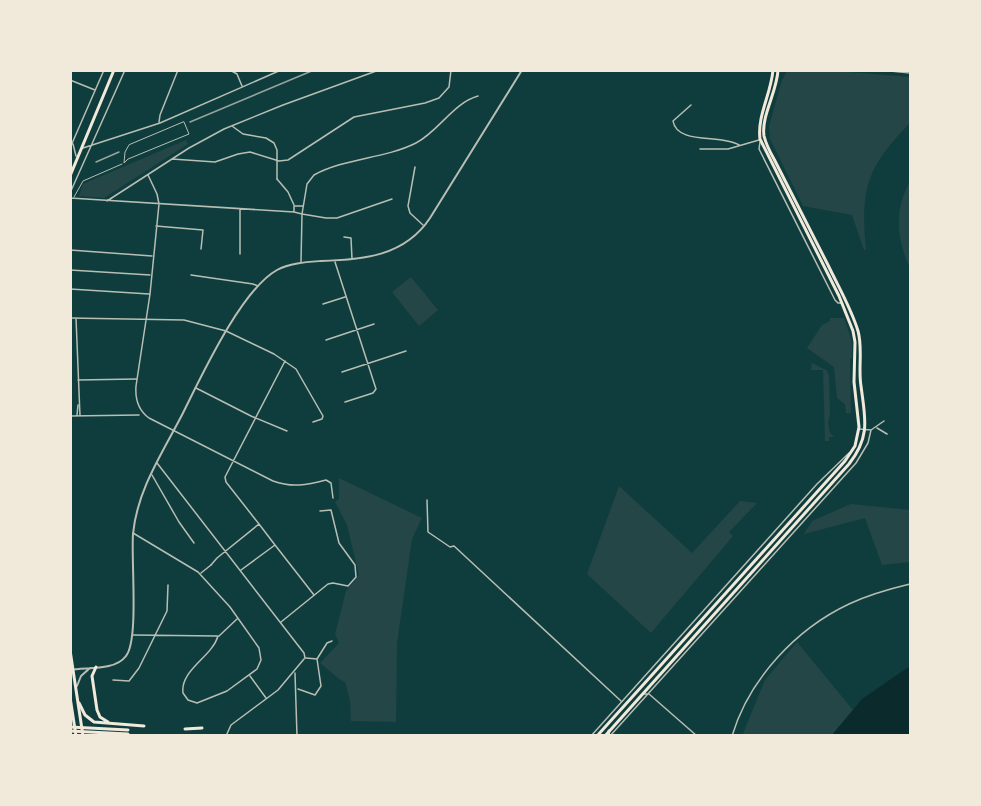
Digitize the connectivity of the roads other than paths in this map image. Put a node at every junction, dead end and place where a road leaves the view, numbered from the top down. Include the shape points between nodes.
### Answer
1 (104, 70) edge
2 (114, 70) edge
3 (125, 70) edge
4 (178, 70) edge
5 (230, 70) edge
6 (240, 70) edge
7 (281, 70) edge
8 (379, 70) edge
9 (451, 70) edge
10 (522, 70) edge
11 (773, 70) edge
12 (778, 70) edge
13 (880, 70) edge
14 (910, 73) edge
15 (237, 74) junction
16 (70, 80) edge
17 (243, 87) junction
18 (96, 90) junction
19 (478, 96) dead end
20 (691, 105) dead end
21 (160, 123) junction
22 (232, 126) junction
23 (760, 139) junction
24 (73, 143) junction
25 (92, 145) junction
26 (739, 146) junction
27 (70, 148) edge
28 (82, 148) junction
29 (700, 150) dead end
30 (77, 159) junction
31 (172, 159) junction
32 (277, 160) junction
33 (124, 163) junction
34 (415, 167) dead end
35 (148, 175) junction
36 (70, 176) edge
37 (70, 193) edge
38 (72, 198) edge
39 (392, 199) dead end
40 (107, 201) junction
41 (71, 204) edge
42 (159, 204) junction
43 (294, 206) junction
44 (303, 206) junction
45 (240, 209) junction
46 (294, 212) junction
47 (302, 214) junction
48 (156, 226) junction
49 (424, 226) junction
50 (344, 237) dead end
51 (201, 249) dead end
52 (70, 250) edge
53 (240, 254) dead end
54 (152, 256) junction
55 (352, 260) junction
56 (335, 261) junction
57 (301, 263) junction
58 (70, 270) edge
59 (151, 275) junction
60 (190, 275) dead end
61 (258, 286) junction
62 (70, 289) edge
63 (150, 294) junction
64 (346, 297) junction
65 (843, 302) junction
66 (323, 304) dead end
67 (70, 318) edge
68 (76, 318) junction
69 (147, 320) junction
70 (374, 324) dead end
71 (226, 330) junction
72 (357, 330) junction
73 (326, 339) dead end
74 (406, 351) dead end
75 (285, 361) junction
76 (368, 364) junction
77 (342, 372) dead end
78 (137, 379) junction
79 (78, 380) junction
80 (196, 388) junction
81 (345, 402) dead end
82 (79, 404) junction
83 (139, 415) dead end
84 (70, 416) edge
85 (77, 416) junction
86 (80, 416) junction
87 (256, 418) junction
88 (884, 421) dead end
89 (313, 422) dead end
90 (876, 428) junction
91 (859, 429) junction
92 (174, 430) junction
93 (865, 430) junction
94 (871, 430) junction
95 (287, 431) dead end
96 (887, 434) dead end
97 (854, 448) junction
98 (233, 460) junction
99 (157, 463) junction
100 (151, 475) junction
101 (333, 498) dead end
102 (427, 500) dead end
103 (320, 510) dead end
104 (805, 512) junction
105 (812, 513) junction
106 (260, 524) junction
107 (133, 533) junction
108 (194, 543) dead end
109 (275, 545) junction
110 (772, 549) junction
111 (225, 551) junction
112 (756, 552) junction
113 (774, 554) junction
114 (756, 559) junction
115 (240, 570) junction
116 (200, 574) junction
117 (910, 584) edge
118 (168, 585) dead end
119 (314, 596) junction
120 (237, 619) junction
121 (696, 619) junction
122 (702, 619) junction
123 (280, 623) junction
124 (133, 634) junction
125 (157, 634) junction
126 (218, 636) junction
127 (332, 641) dead end
128 (681, 649) junction
129 (70, 650) edge
130 (686, 652) junction
131 (674, 657) junction
132 (305, 658) junction
133 (317, 659) junction
134 (678, 660) junction
135 (96, 667) junction
136 (90, 668) junction
137 (72, 670) edge
138 (295, 672) junction
139 (250, 675) junction
140 (114, 680) dead end
141 (77, 686) junction
142 (296, 688) junction
143 (631, 691) junction
144 (649, 694) junction
145 (641, 695) junction
146 (70, 697) edge
147 (267, 698) junction
148 (631, 698) junction
149 (622, 701) junction
150 (79, 703) junction
151 (72, 711) edge
152 (113, 724) junction
153 (144, 726) dead end
154 (70, 727) edge
155 (128, 729) dead end
156 (185, 729) dead end
157 (202, 729) dead end
158 (70, 731) edge
159 (93, 732) junction
160 (128, 734) edge
161 (227, 734) edge
162 (608, 734) edge
163 (76, 735) edge
164 (84, 735) edge
165 (102, 735) edge
166 (297, 735) edge
167 (591, 735) edge
168 (597, 735) edge
169 (697, 735) edge
170 (732, 735) edge

1 - 18 street
2 - 28 main road
3 - 25 street
4 - 21 street
5 - 15 street
6 - 15 street
7 - 17 street
8 - 22 street
9 - 32 street via 449,87 440,98 354,117 293,158
10 - 49 street
11 - 23 main road via 760,120
12 - 65 main road via 765,121 765,137
13 - 14 street
15 - 17 street
16 - 18 street
17 - 21 street
18 - 24 street
19 - 44 street via 465,101 413,145 316,174 308,182
20 - 26 street via 673,121 679,132 731,141
21 - 25 street
22 - 31 street
22 - 32 street via 244,135 273,141
23 - 26 street
23 - 65 main road via 799,225
24 - 27 street
24 - 30 street
25 - 28 street
25 - 37 street
26 - 29 street
28 - 30 main road
30 - 36 main road
31 - 32 street via 217,162 250,152
31 - 35 street
32 - 43 street via 277,179
33 - 33 lane via 189,134 184,122 129,145
33 - 38 lane via 81,182
34 - 49 street via 408,206
35 - 40 street
35 - 42 street
38 - 40 street
38 - 41 street
39 - 47 street via 337,218
40 - 42 street
42 - 45 street
42 - 48 street
43 - 44 street
43 - 46 street
44 - 47 street
45 - 46 street
45 - 53 street
46 - 47 street
47 - 57 street
48 - 51 street via 203,230
48 - 54 street
49 - 55 street via 395,249
50 - 55 street via 351,238
52 - 54 street
54 - 59 street
55 - 56 street
56 - 57 street
56 - 64 street
57 - 61 street via 277,270
58 - 59 street
59 - 63 street
60 - 61 street
61 - 71 street
62 - 63 street
63 - 69 street
64 - 66 street
64 - 72 street
65 - 91 main road via 855,339
65 - 93 main road via 859,337
67 - 68 street
68 - 69 street
68 - 79 street
69 - 71 street via 188,321
69 - 78 street
70 - 72 street
71 - 75 street
71 - 80 street
72 - 73 street
72 - 76 street
74 - 76 street
75 - 87 street
75 - 89 street via 300,374 323,416
76 - 77 street
76 - 81 street via 376,390
78 - 79 street
78 - 92 street via 136,400 141,411
79 - 82 street
80 - 87 street
80 - 92 street
82 - 85 street
82 - 86 street
83 - 86 street
84 - 85 street
85 - 86 street
87 - 95 street
87 - 98 street
88 - 90 street
90 - 94 street
90 - 96 street
91 - 93 street
91 - 97 main road
92 - 98 street
92 - 99 street
93 - 94 street
93 - 104 main road via 854,458
94 - 105 street via 861,457
97 - 112 street
97 - 114 main road
98 - 101 street via 285,485 305,486 326,480 331,483
98 - 106 street via 226,482
99 - 100 street
99 - 111 street
100 - 107 street via 141,497
100 - 108 street
102 - 149 street via 428,532 454,546
103 - 119 street via 331,510 339,543 357,573 350,585 331,583
104 - 105 street
104 - 110 main road
105 - 113 street
106 - 109 street
106 - 111 street
107 - 116 street
107 - 124 street
109 - 115 street
109 - 119 street
110 - 113 street
110 - 128 main road
111 - 115 street
111 - 116 street
112 - 114 street
112 - 121 street
113 - 130 street
114 - 122 main road
115 - 123 street
116 - 120 street
117 - 170 street via 848,604 802,635 762,677
118 - 125 street via 167,611
119 - 123 street
120 - 126 street
120 - 139 street via 260,651 260,664
121 - 122 street
121 - 143 street
122 - 148 main road
123 - 132 street
124 - 125 street
124 - 135 street via 123,660
125 - 126 street
125 - 140 street via 131,679
126 - 139 street via 216,645 183,682 186,698 201,703
127 - 133 street
128 - 130 street
128 - 131 main road
129 - 137 main road
130 - 134 street
131 - 134 street
131 - 145 main road
132 - 133 street
132 - 138 street
133 - 142 street via 321,686 315,696
134 - 144 street
135 - 136 street
135 - 152 main road via 92,676 98,713
136 - 137 street
136 - 141 street
137 - 141 main road
138 - 142 street
138 - 147 street
139 - 147 street
141 - 150 main road
142 - 166 street
143 - 148 street
143 - 149 street
144 - 145 street
144 - 162 street
144 - 169 street
145 - 162 main road
146 - 151 main road
147 - 161 street via 231,725
148 - 168 main road
149 - 167 street
150 - 152 main road via 90,720
150 - 164 main road
151 - 163 main road
152 - 153 main road
154 - 155 main road
156 - 157 main road
158 - 159 main road
159 - 160 main road
159 - 165 main road

